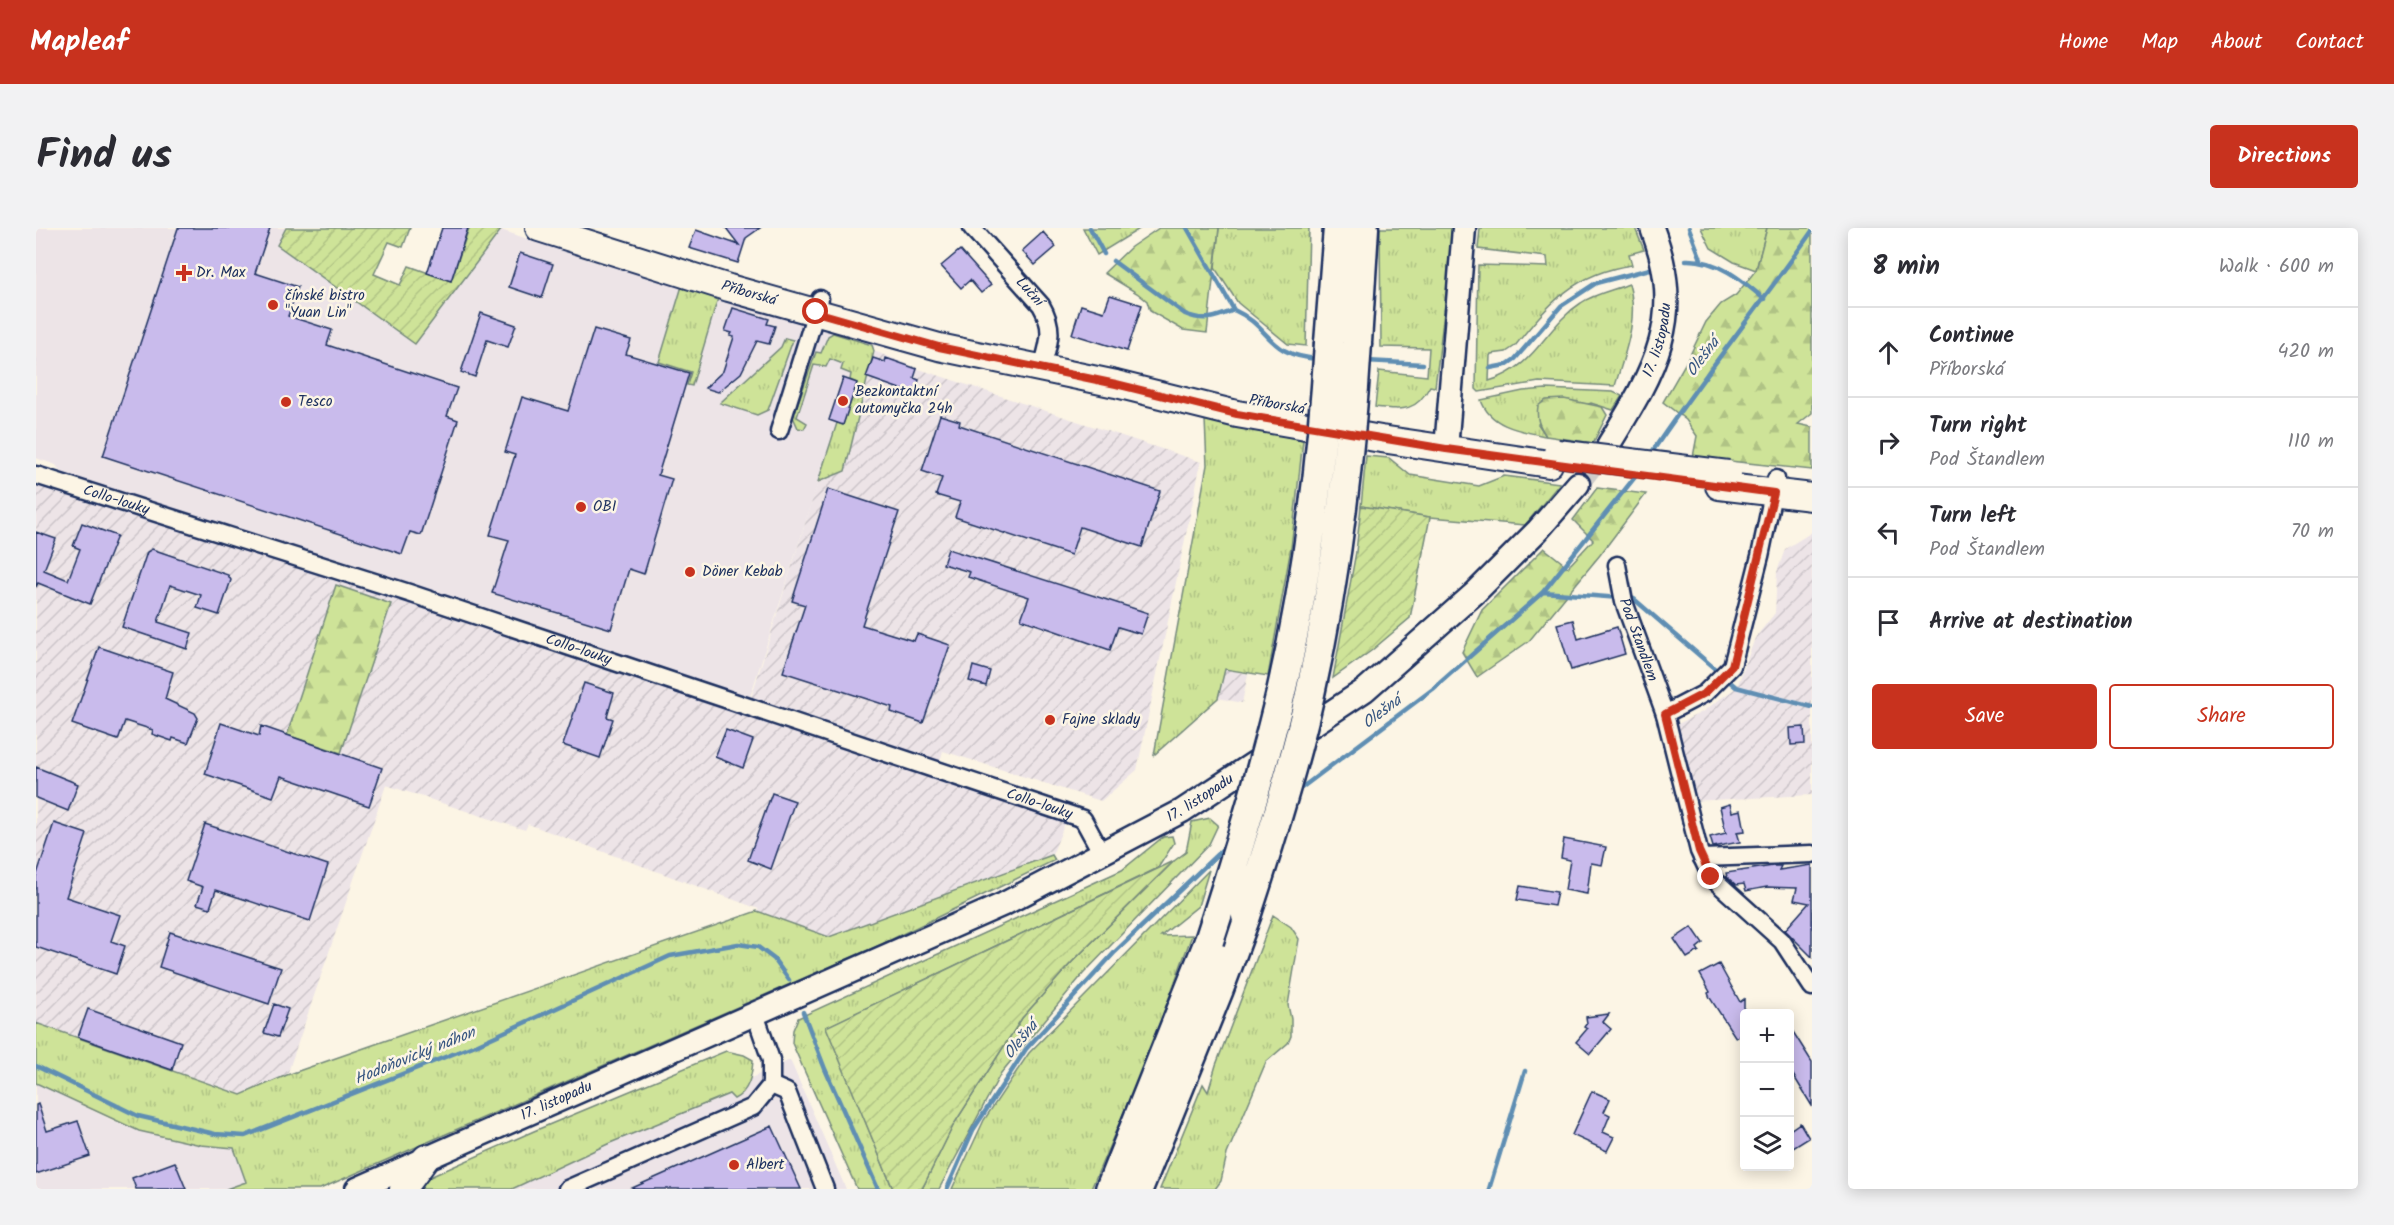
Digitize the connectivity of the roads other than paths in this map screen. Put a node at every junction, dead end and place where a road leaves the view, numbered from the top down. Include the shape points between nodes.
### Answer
1 (539, 228) edge
2 (579, 228) edge
3 (972, 228) edge
4 (1338, 228) edge
5 (1364, 228) edge
6 (1464, 228) edge
7 (1652, 228) edge
8 (818, 306) junction
9 (1044, 362) junction
10 (778, 431) dead end
11 (1447, 442) junction
12 (1608, 444) tunnel mouth
13 (36, 475) edge
14 (1812, 482) edge
15 (1578, 484) tunnel mouth
16 (1775, 486) junction
17 (1812, 497) edge
18 (1617, 565) dead end
19 (1665, 714) junction
20 (1101, 852) junction
21 (1812, 854) edge
22 (1702, 858) junction
23 (1812, 987) edge
24 (755, 1014) junction
25 (771, 1085) junction
26 (426, 1158) junction
27 (357, 1189) edge
28 (403, 1189) edge
29 (567, 1189) edge
30 (825, 1189) edge
31 (1110, 1189) edge
32 (1138, 1189) edge

1 - 8 main road, Příborská via 729,288
2 - 8 main road, Příborská
3 - 9 street, Luční via 1049,319
4 - 31 highway, bridge via 1318,480 1297,619 1263,764 1209,941
5 - 32 highway, bridge via 1346,484 1324,624 1296,749 1246,916
6 - 11 main road
7 - 12 main road, 17. listopadu via 1666,272 1667,314 1649,375
8 - 9 main road, Příborská via 1013,345
8 - 10 street
9 - 11 main road, Příborská via 1066,363
11 - 16 main road, Příborská
13 - 20 street, Collo-louky via 409,593 1083,819
14 - 16 main road, Příborská
15 - 20 main road, 17. listopadu via 1476,592 1365,690 1182,812
16 - 17 main road, Příborská
16 - 19 street via 1732,666 1705,693
18 - 19 street, Pod Štandlem via 1623,602
19 - 22 street, Pod Štandlem
20 - 24 main road, 17. listopadu via 1004,904
21 - 22 street
22 - 23 street, Pod Štandlem via 1711,877 1782,941
24 - 25 street via 771,1060
24 - 26 main road, 17. listopadu
25 - 29 street via 753,1107
25 - 30 street via 787,1092
26 - 27 main road, 17. listopadu
26 - 28 main road

